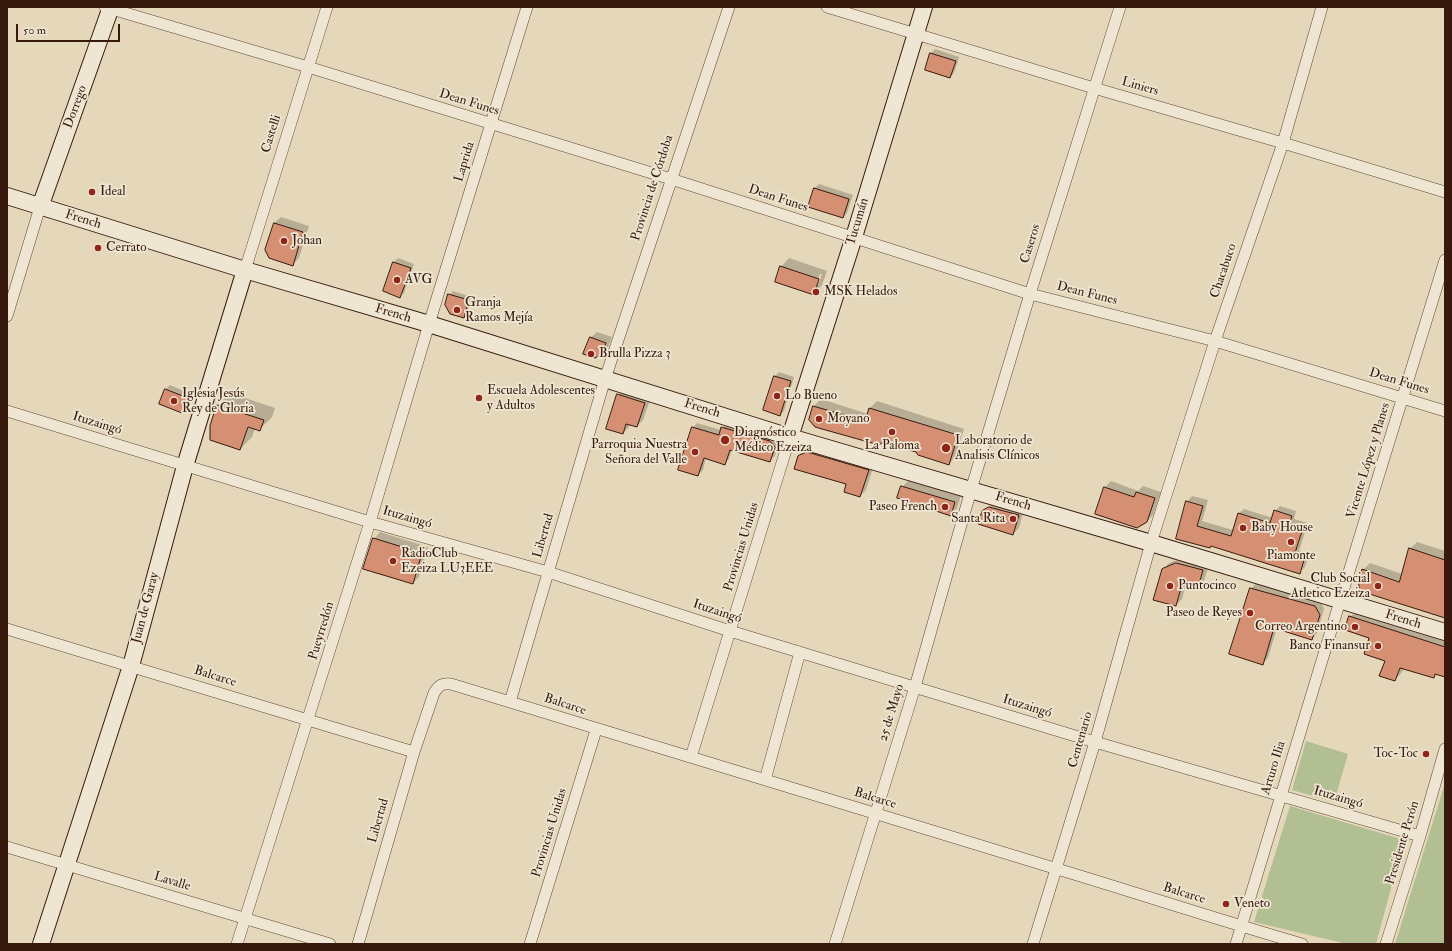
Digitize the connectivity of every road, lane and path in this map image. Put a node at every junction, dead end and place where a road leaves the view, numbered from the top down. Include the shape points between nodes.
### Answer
1 (327, 7) edge
2 (527, 7) edge
3 (729, 7) edge
4 (827, 7) edge
5 (924, 7) edge
6 (1120, 7) edge
7 (1322, 7) edge
8 (109, 8) edge
9 (916, 34) junction
10 (308, 67) junction
11 (1094, 88) junction
12 (491, 124) junction
13 (1283, 143) junction
14 (671, 179) junction
15 (1445, 192) edge
16 (7, 196) edge
17 (40, 207) junction
18 (854, 237) junction
19 (1445, 260) edge
20 (245, 270) junction
21 (1030, 294) junction
22 (7, 316) edge
23 (429, 324) junction
24 (1215, 341) junction
25 (605, 379) junction
26 (1403, 398) junction
27 (7, 411) edge
28 (1445, 411) edge
29 (790, 437) junction
30 (185, 466) junction
31 (971, 490) junction
32 (370, 522) junction
33 (1151, 543) junction
34 (548, 572) junction
35 (1340, 601) junction
36 (7, 629) edge
37 (730, 631) junction
38 (1445, 632) edge
39 (800, 652) junction
40 (131, 666) junction
41 (439, 685) joint
42 (914, 687) junction
43 (510, 702) junction
44 (308, 720) junction
45 (596, 730) junction
46 (1095, 742) junction
47 (1445, 749) edge
48 (414, 752) junction
49 (691, 757) junction
50 (764, 780) junction
51 (1280, 796) junction
52 (876, 814) junction
53 (1420, 836) junction
54 (7, 847) edge
55 (66, 864) junction
56 (1056, 869) junction
57 (245, 919) junction
58 (1242, 926) junction
59 (40, 944) edge
60 (237, 944) edge
61 (330, 944) edge
62 (358, 944) edge
63 (530, 944) edge
64 (835, 944) edge
65 (1033, 944) edge
66 (1236, 944) edge
67 (1302, 944) edge
68 (1386, 944) edge

1 - 10 street, Castelli
2 - 12 street, Laprida
3 - 14 street, Provincia de Córdoba
4 - 9 street, Liniers
5 - 9 street, Tucumán
6 - 11 street, Caseros
7 - 13 street, Chacabuco
8 - 10 street, Dean Funes
8 - 17 street, Dorrego
9 - 11 street, Liniers
9 - 18 street, Tucumán
10 - 12 street, Dean Funes
10 - 20 street, Castelli
11 - 13 street, Liniers
11 - 21 street, Caseros
12 - 14 street, Dean Funes
12 - 23 street, Laprida
13 - 15 street, Liniers
13 - 24 street, Chacabuco
14 - 18 street, Dean Funes
14 - 25 street, Provincia de Córdoba
16 - 17 street, French
17 - 20 street, French
17 - 22 street
18 - 21 street, Dean Funes
18 - 29 street, Tucumán
19 - 26 street, Vicente López y Planes
20 - 23 street, French
20 - 30 street, Juan de Garay
21 - 24 street, Dean Funes
21 - 31 street, Caseros
23 - 25 street, French
23 - 32 street, Pueyrredón
24 - 26 street, Dean Funes
24 - 33 street, Chacabuco
25 - 29 street, French
25 - 34 street, Libertad
26 - 28 street, Dean Funes
26 - 35 street, Vicente López y Planes
27 - 30 street, Ituzaingó
29 - 31 street, French
29 - 37 street, Provincias Unidas
30 - 32 street, Ituzaingó
30 - 40 street, Juan de Garay
31 - 33 street, French
31 - 42 street, 25 de Mayo
32 - 34 street, Ituzaingó
32 - 44 street, Pueyrredón
33 - 35 street, French
33 - 46 street, Centenario
34 - 37 street, Ituzaingó
34 - 43 street, Libertad
35 - 38 street, French
35 - 51 street, Arturo Ilia
36 - 40 street, Balcarce
37 - 39 street, Ituzaingó
37 - 49 street, Provincias Unidas
39 - 42 street, Ituzaingó
39 - 50 street
40 - 44 street, Balcarce
40 - 55 street, Juan de Garay
41 - 43 street, Balcarce via 451,684
41 - 48 street, Libertad
42 - 46 street, Ituzaingó
42 - 52 street, 25 de Mayo
43 - 45 street, Balcarce
44 - 48 street, Balcarce
44 - 57 street, Pueyrredón
45 - 49 street, Balcarce
45 - 63 street, Provincias Unidas
46 - 51 street, Ituzaingó
46 - 56 street, Centenario
47 - 53 street, Presidente Perón
48 - 62 street, Libertad
49 - 50 street, Balcarce
50 - 52 street, Balcarce
51 - 53 street, Ituzaingó
51 - 58 street, Arturo Ilia
52 - 56 street, Balcarce
52 - 64 street, 25 de Mayo
53 - 68 street, Presidente Perón
54 - 55 street, Lavalle
55 - 57 street, Lavalle
55 - 59 street, Juan de Garay
56 - 58 street, Balcarce
56 - 65 street, Centenario
57 - 60 street, Pueyrredón
57 - 61 street, Lavalle
58 - 66 street, Arturo Ilia
58 - 67 street, Balcarce

